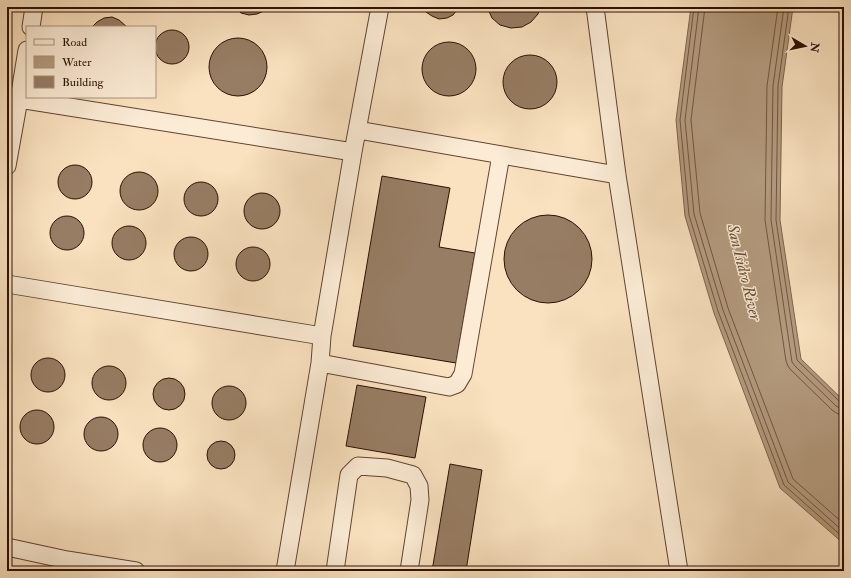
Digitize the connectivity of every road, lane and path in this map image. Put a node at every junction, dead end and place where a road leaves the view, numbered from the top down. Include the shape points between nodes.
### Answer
1 (34, 7) edge
2 (380, 7) edge
3 (595, 7) edge
4 (31, 26) edge
5 (26, 57) edge
6 (20, 99) junction
7 (358, 130) junction
8 (354, 152) junction
9 (501, 155) junction
10 (7, 166) edge
11 (616, 175) junction
12 (7, 284) edge
13 (322, 336) junction
14 (320, 363) junction
15 (7, 547) edge
16 (66, 566) edge
17 (136, 571) edge
18 (285, 571) edge
19 (335, 571) edge
20 (409, 571) edge
21 (679, 571) edge

1 - 4 lane
2 - 7 lane
3 - 11 lane
5 - 6 lane
6 - 8 lane
6 - 10 lane
7 - 8 lane
7 - 9 lane
8 - 13 lane
9 - 11 lane
9 - 14 lane via 463,374 457,384 449,387
11 - 21 lane
12 - 13 lane
13 - 14 lane
14 - 18 lane
15 - 16 lane
16 - 17 lane
19 - 20 lane via 349,475 358,466 386,468 413,475 419,486 420,500

